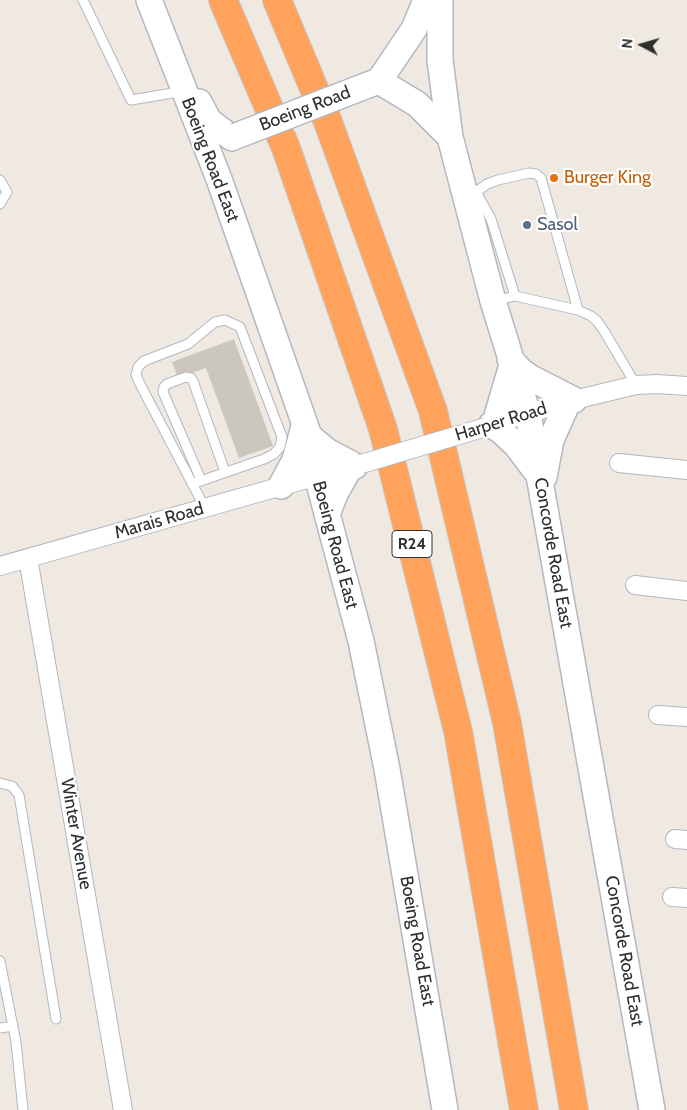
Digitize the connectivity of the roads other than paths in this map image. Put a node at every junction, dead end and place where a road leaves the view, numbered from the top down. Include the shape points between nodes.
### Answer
1 (83, 0) edge
2 (223, 0) edge
3 (277, 0) edge
4 (426, 0) edge
5 (440, 0) edge
6 (153, 10) edge
7 (373, 83) junction
8 (184, 91) junction
9 (234, 137) junction
10 (450, 137) junction
11 (219, 179) junction
12 (0, 180) edge
13 (468, 186) junction
14 (0, 204) edge
15 (504, 298) junction
16 (578, 310) junction
17 (511, 362) junction
18 (636, 385) junction
19 (687, 386) edge
20 (571, 401) junction
21 (528, 414) junction
22 (491, 425) junction
23 (307, 429) junction
24 (619, 463) dead end
25 (355, 466) junction
26 (687, 470) edge
27 (225, 472) junction
28 (317, 476) junction
29 (196, 482) junction
30 (540, 484) junction
31 (281, 486) junction
32 (205, 508) junction
33 (328, 512) junction
34 (28, 558) junction
35 (0, 566) edge
36 (635, 585) dead end
37 (687, 591) edge
38 (658, 715) dead end
39 (687, 717) edge
40 (0, 783) edge
41 (0, 961) edge
42 (56, 1019) dead end
43 (13, 1026) junction
44 (0, 1028) edge
45 (23, 1110) edge
46 (123, 1110) edge
47 (445, 1110) edge
48 (524, 1110) edge
49 (574, 1110) edge
50 (652, 1110) edge

1 - 8 lane via 131,100
2 - 48 highway, R24 via 286,148 383,429 458,731
3 - 49 highway via 328,122 433,411 507,723
4 - 7 main road via 414,29
5 - 10 main road, Concorde Road East via 440,60
6 - 8 main road, Boeing Road East
6 - 9 main road via 209,121
7 - 9 main road, Boeing Road, bridge
7 - 10 main road via 417,104
8 - 11 main road, Boeing Road East
9 - 11 main road
10 - 13 main road, Concorde Road East
11 - 23 main road, Boeing Road East
12 - 14 lane via 7,192
13 - 15 main road, Concorde Road East
13 - 15 lane via 485,207 493,226
13 - 16 lane via 529,173 541,178
15 - 16 lane
15 - 17 main road, Concorde Road East
16 - 18 lane via 597,321
17 - 20 main road via 531,378
17 - 21 main road, Concorde Road East
17 - 22 main road
18 - 19 street, Harper Road
18 - 20 street, Harper Road
20 - 21 street, Harper Road
20 - 30 main road via 551,440
21 - 22 street, Harper Road
21 - 30 main road, Concorde Road East
22 - 25 street, Harper Road, bridge
22 - 30 main road via 517,446
23 - 25 main road via 327,451
23 - 28 main road, Boeing Road East
23 - 31 main road
24 - 26 street
25 - 28 street, Harper Road
25 - 33 main road via 335,494
27 - 29 lane
27 - 29 lane via 193,381 186,377 167,384 163,392
27 - 29 lane via 274,454 282,437 240,327 225,320 215,322 188,344 144,361 136,375
28 - 31 street, Marais Road
28 - 33 main road, Boeing Road East
29 - 32 lane
30 - 50 main road, Concorde Road East
31 - 32 street, Marais Road
32 - 34 street, Marais Road
33 - 47 main road, Boeing Road East via 387,769
34 - 35 street, Marais Road
34 - 46 street, Winter Avenue
36 - 37 street
38 - 39 street
40 - 42 lane via 12,786 19,795
41 - 43 lane
43 - 44 lane
43 - 45 lane

